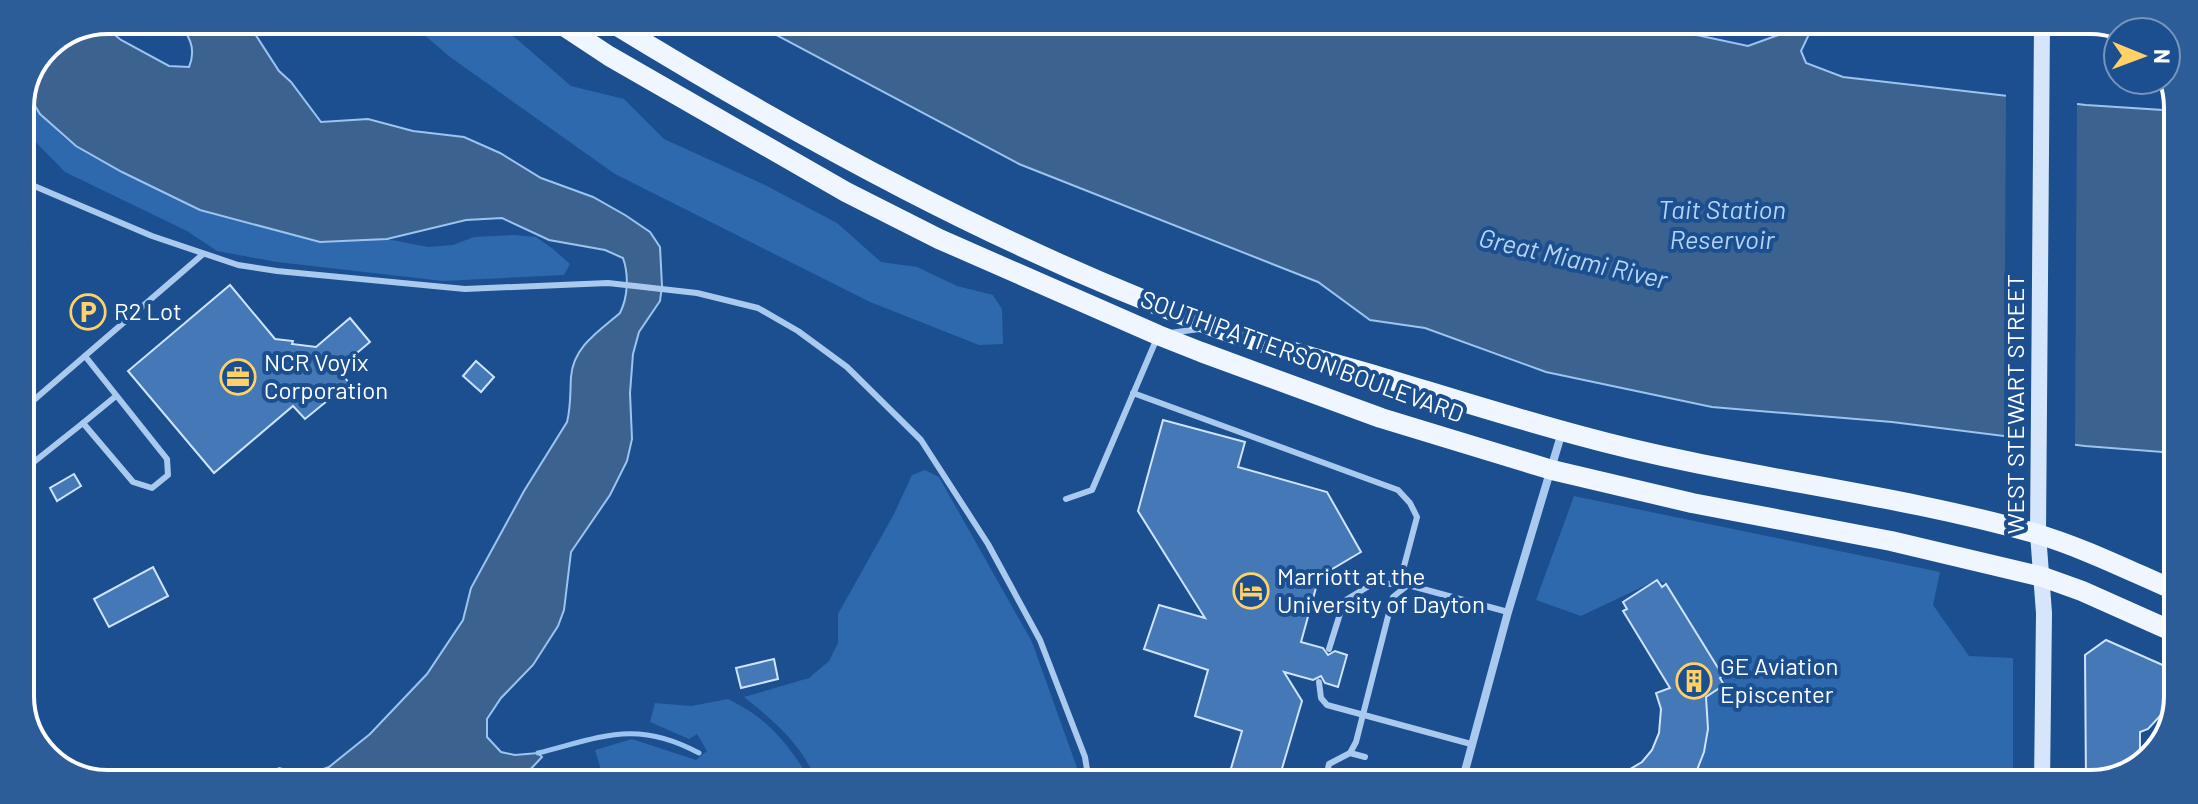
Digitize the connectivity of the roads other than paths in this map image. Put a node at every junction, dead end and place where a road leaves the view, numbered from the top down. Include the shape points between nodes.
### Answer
1 (576, 34) edge
2 (631, 34) edge
3 (2042, 34) edge
4 (34, 186) edge
5 (202, 255) junction
6 (1214, 327) junction
7 (1158, 335) junction
8 (85, 356) junction
9 (1133, 393) junction
10 (116, 396) junction
11 (34, 400) edge
12 (83, 423) junction
13 (1563, 431) junction
14 (34, 462) edge
15 (1552, 470) junction
16 (1066, 499) dead end
17 (2038, 534) junction
18 (2043, 577) junction
19 (1408, 585) junction
20 (2164, 586) edge
21 (1508, 612) junction
22 (2164, 628) edge
23 (1329, 649) dead end
24 (1319, 682) dead end
25 (1363, 714) junction
26 (1471, 744) junction
27 (1350, 753) junction
28 (1365, 757) dead end
29 (1087, 770) edge
30 (1328, 770) edge
31 (1465, 770) edge
32 (2042, 770) edge

1 - 7 main road, SOUTH PATTERSON BOULEVARD via 846,192
2 - 6 main road, SOUTH PATTERSON BOULEVARD via 952,213
3 - 17 main road, WEST STEWART STREET
4 - 5 lane
5 - 8 lane
5 - 29 lane via 277,271 453,289 608,283 677,291 758,308 798,331 847,367 921,440 988,544 1040,640
6 - 7 lane
6 - 13 main road, SOUTH PATTERSON BOULEVARD
7 - 9 lane
7 - 15 main road, SOUTH PATTERSON BOULEVARD via 1381,418
8 - 10 lane
8 - 11 lane
9 - 16 lane via 1092,490
9 - 19 lane via 1398,490 1417,517 1403,570
10 - 12 lane
10 - 12 lane via 167,459 168,475 152,488 133,482
12 - 14 lane
13 - 15 street
13 - 17 main road, SOUTH PATTERSON BOULEVARD
15 - 18 main road, SOUTH PATTERSON BOULEVARD
15 - 21 street
17 - 18 main road, WEST STEWART STREET
17 - 20 main road, SOUTH PATTERSON BOULEVARD
18 - 22 main road, SOUTH PATTERSON BOULEVARD
18 - 32 main road, WEST STEWART STREET
19 - 21 lane
19 - 23 lane via 1374,583 1344,601
19 - 25 lane via 1393,597
21 - 26 street
24 - 25 lane via 1327,705
25 - 26 lane
25 - 27 lane
26 - 31 street
27 - 28 lane
27 - 30 lane

